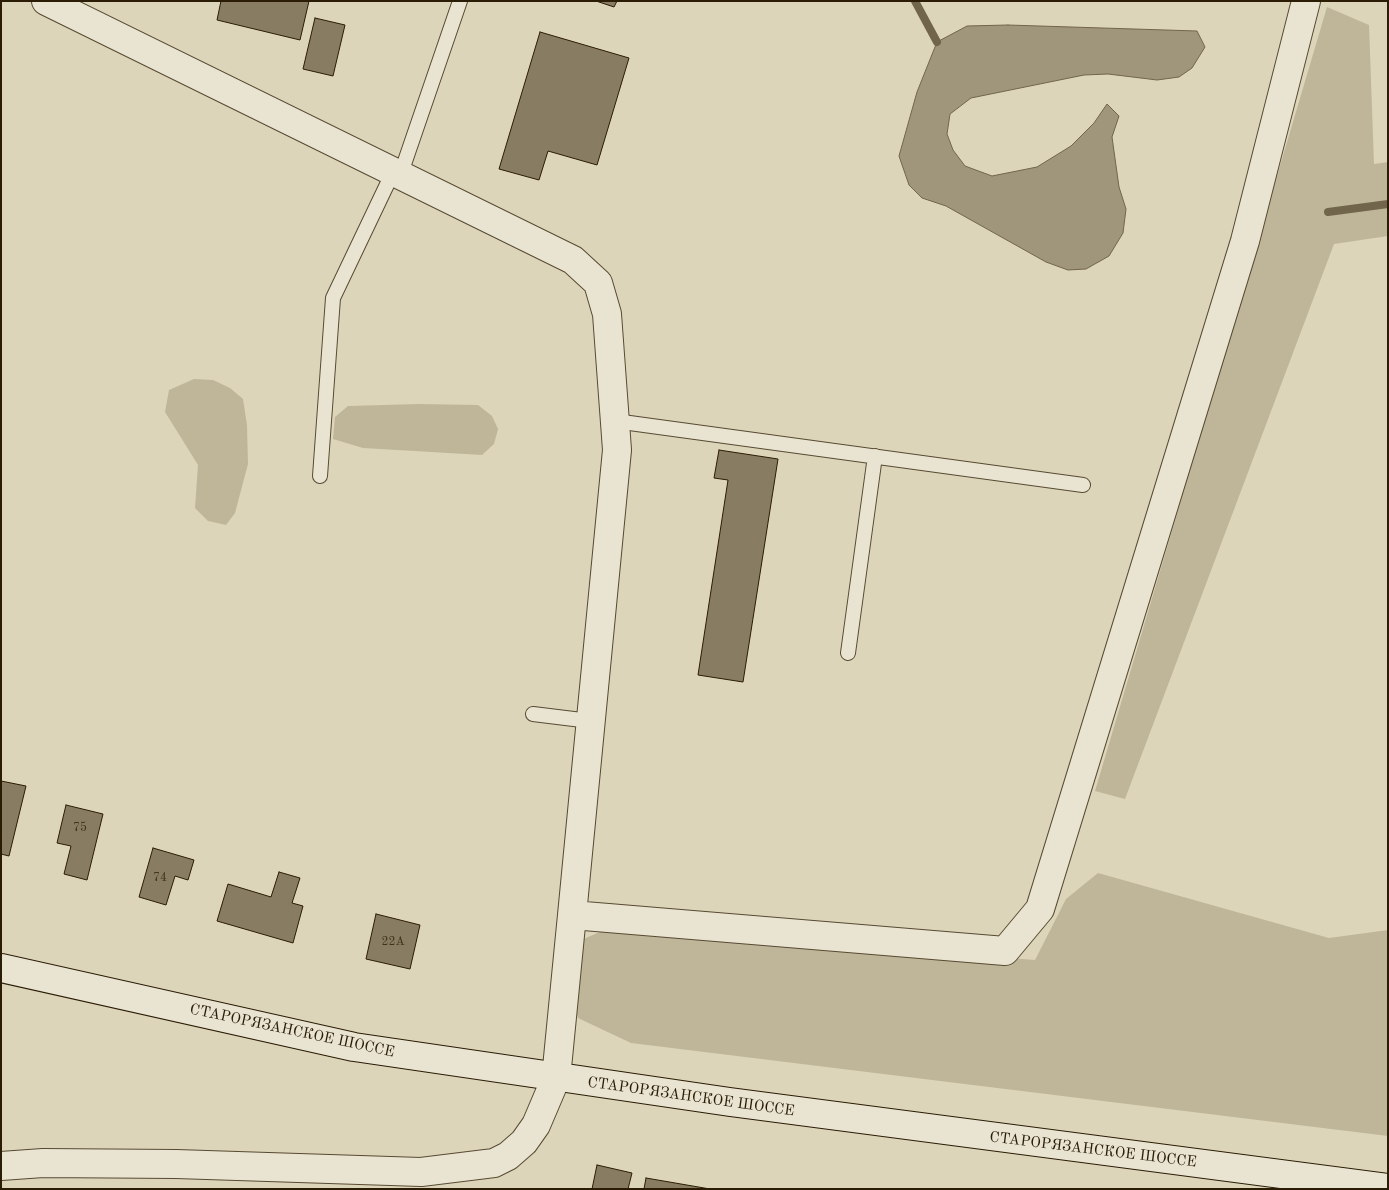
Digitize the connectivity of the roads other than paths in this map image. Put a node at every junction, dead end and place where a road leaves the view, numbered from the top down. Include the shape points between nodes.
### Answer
1 (46, 1) edge
2 (460, 1) edge
3 (1306, 1) edge
4 (397, 174) junction
5 (615, 421) junction
6 (875, 456) junction
7 (320, 476) dead end
8 (1083, 485) dead end
9 (848, 653) dead end
10 (533, 714) dead end
11 (590, 721) junction
12 (572, 915) junction
13 (1, 968) edge
14 (556, 1078) junction
15 (1, 1166) edge
16 (1388, 1188) edge

1 - 4 street
2 - 4 lane
3 - 12 street via 1245,241 1040,909 1005,951
4 - 5 street via 573,260 598,283 607,314
4 - 7 lane via 333,298
5 - 6 lane
5 - 11 street via 617,450
6 - 8 lane
6 - 9 lane
10 - 11 lane
11 - 12 street
12 - 14 street
13 - 14 street, СТАРОРЯЗАНСКОЕ ШОССЕ via 354,1047
14 - 15 street via 536,1125 524,1142 508,1156 494,1163 476,1166 421,1172 43,1162
14 - 16 street, СТАРОРЯЗАНСКОЕ ШОССЕ

